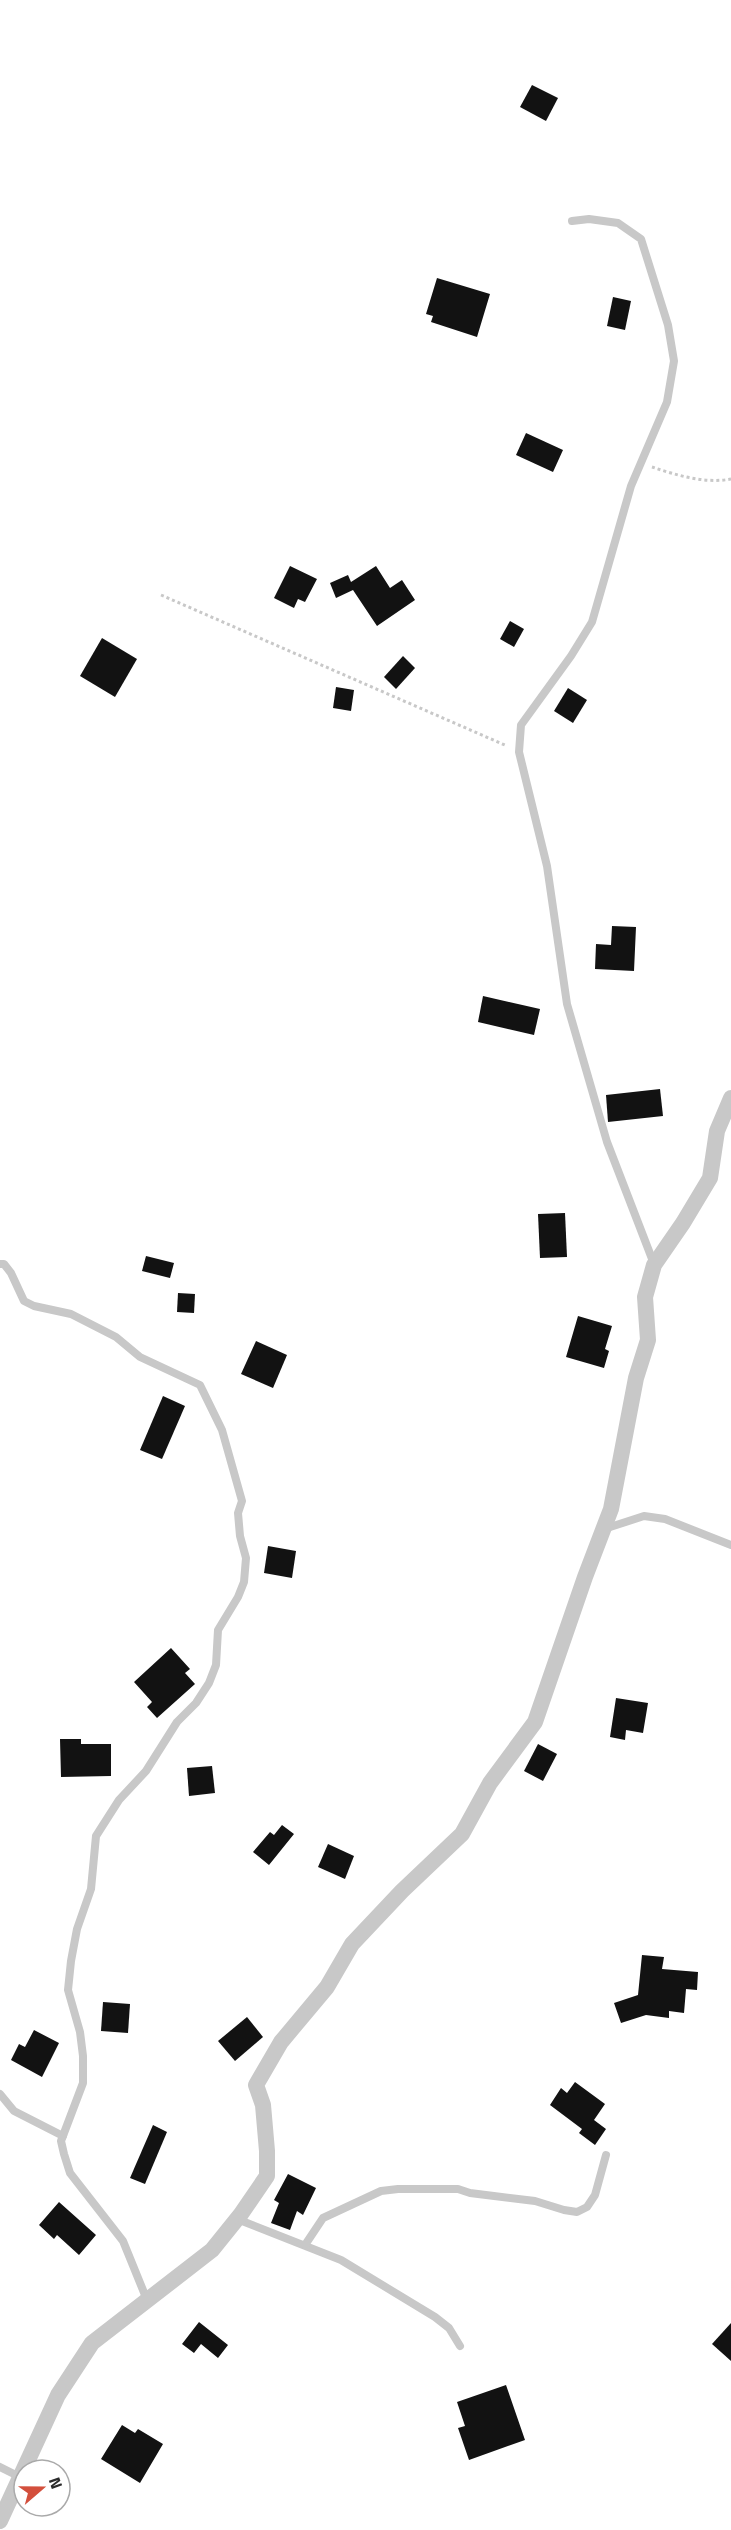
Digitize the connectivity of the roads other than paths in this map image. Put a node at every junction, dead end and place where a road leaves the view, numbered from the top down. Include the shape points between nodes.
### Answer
1 (572, 221) dead end
2 (731, 1098) edge
3 (0, 1264) edge
4 (654, 1265) junction
5 (603, 1529) junction
6 (731, 1545) edge
7 (0, 2094) edge
8 (63, 2136) junction
9 (606, 2155) dead end
10 (237, 2219) junction
11 (305, 2245) junction
12 (147, 2300) junction
13 (460, 2346) dead end
14 (29, 2458) edge
15 (12, 2495) edge
16 (0, 2521) edge

1 - 4 lane via 618,223 641,239 668,325 674,361 668,402 622,514 592,622 572,656 520,725 519,752 547,866 567,1004 607,1142
2 - 4 street via 717,1131 710,1178
3 - 8 lane via 11,1273 24,1301 71,1314 116,1337 140,1357 200,1385 222,1430 242,1501 238,1513 246,1558 244,1582 218,1630 216,1665 209,1683 166,1736 146,1771 119,1800 96,1836 91,1889 77,1929 68,1990 82,2044 83,2083
4 - 5 street via 645,1297 648,1340 636,1378 611,1509
5 - 6 lane via 644,1516 665,1519
5 - 10 street via 536,1722 490,1783 462,1834 352,1944 327,1987 281,2042 256,2085 263,2105 267,2176
7 - 8 lane via 14,2111
8 - 12 lane via 70,2173 123,2241
9 - 11 lane via 595,2195 587,2207 577,2211 458,2188 381,2191 323,2218
10 - 11 lane
10 - 12 street via 212,2250
11 - 13 lane via 341,2260 435,2317 449,2328
12 - 14 street via 92,2343 58,2395
15 - 16 street

